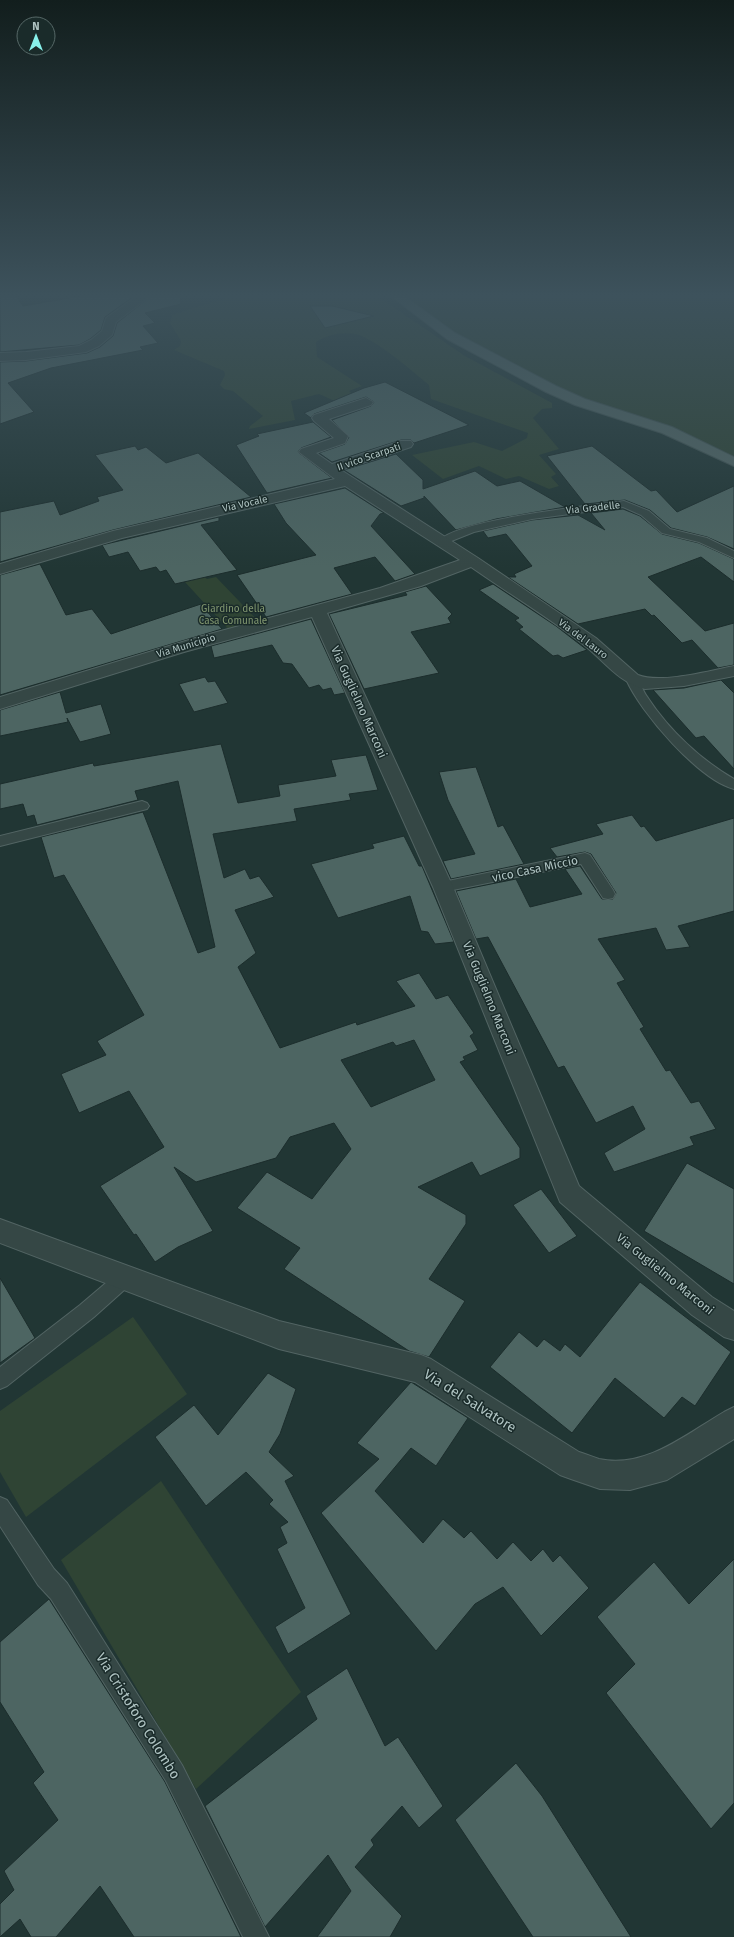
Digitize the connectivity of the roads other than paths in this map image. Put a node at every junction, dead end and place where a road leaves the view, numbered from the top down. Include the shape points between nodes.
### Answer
1 (546, 386) edge
2 (366, 402) dead end
3 (406, 444) dead end
4 (734, 462) edge
5 (332, 469) junction
6 (347, 481) junction
7 (444, 541) junction
8 (734, 555) edge
9 (472, 561) junction
10 (0, 570) edge
11 (318, 611) junction
12 (734, 671) edge
13 (632, 680) junction
14 (0, 703) edge
15 (734, 785) edge
16 (142, 806) dead end
17 (0, 841) edge
18 (443, 887) junction
19 (608, 894) dead end
20 (0, 1231) edge
21 (126, 1277) junction
22 (734, 1327) edge
23 (0, 1379) edge
24 (734, 1422) edge
25 (0, 1507) edge
26 (256, 1937) edge

1 - 4 main road via 580,402 667,430
2 - 5 street via 319,418 341,436 340,440 306,452
3 - 5 street, II vico Scarpati
5 - 6 street
6 - 7 street
6 - 10 street, Via Vocale via 118,534
7 - 8 lane, Via Gradelle via 472,530 532,516 624,504 645,513 666,531 703,540
7 - 9 street
9 - 11 street, Via Municipio via 443,574
9 - 13 street, Via del Lauro via 590,642
11 - 14 street, Via Municipio via 238,630
11 - 18 street, Via Guglielmo Marconi
12 - 13 street via 684,681 645,684
13 - 15 lane via 641,699 662,725 719,778
16 - 17 lane
18 - 19 lane, vico Casa Miccio via 585,858
18 - 22 street, Via Guglielmo Marconi via 569,1194 702,1306
20 - 21 street
21 - 23 lane
21 - 24 street, Via del Salvatore via 279,1335 421,1369 552,1453 571,1464 600,1474 630,1475 656,1469
25 - 26 lane, Via Cristoforo Colombo via 46,1577 59,1591 174,1773

